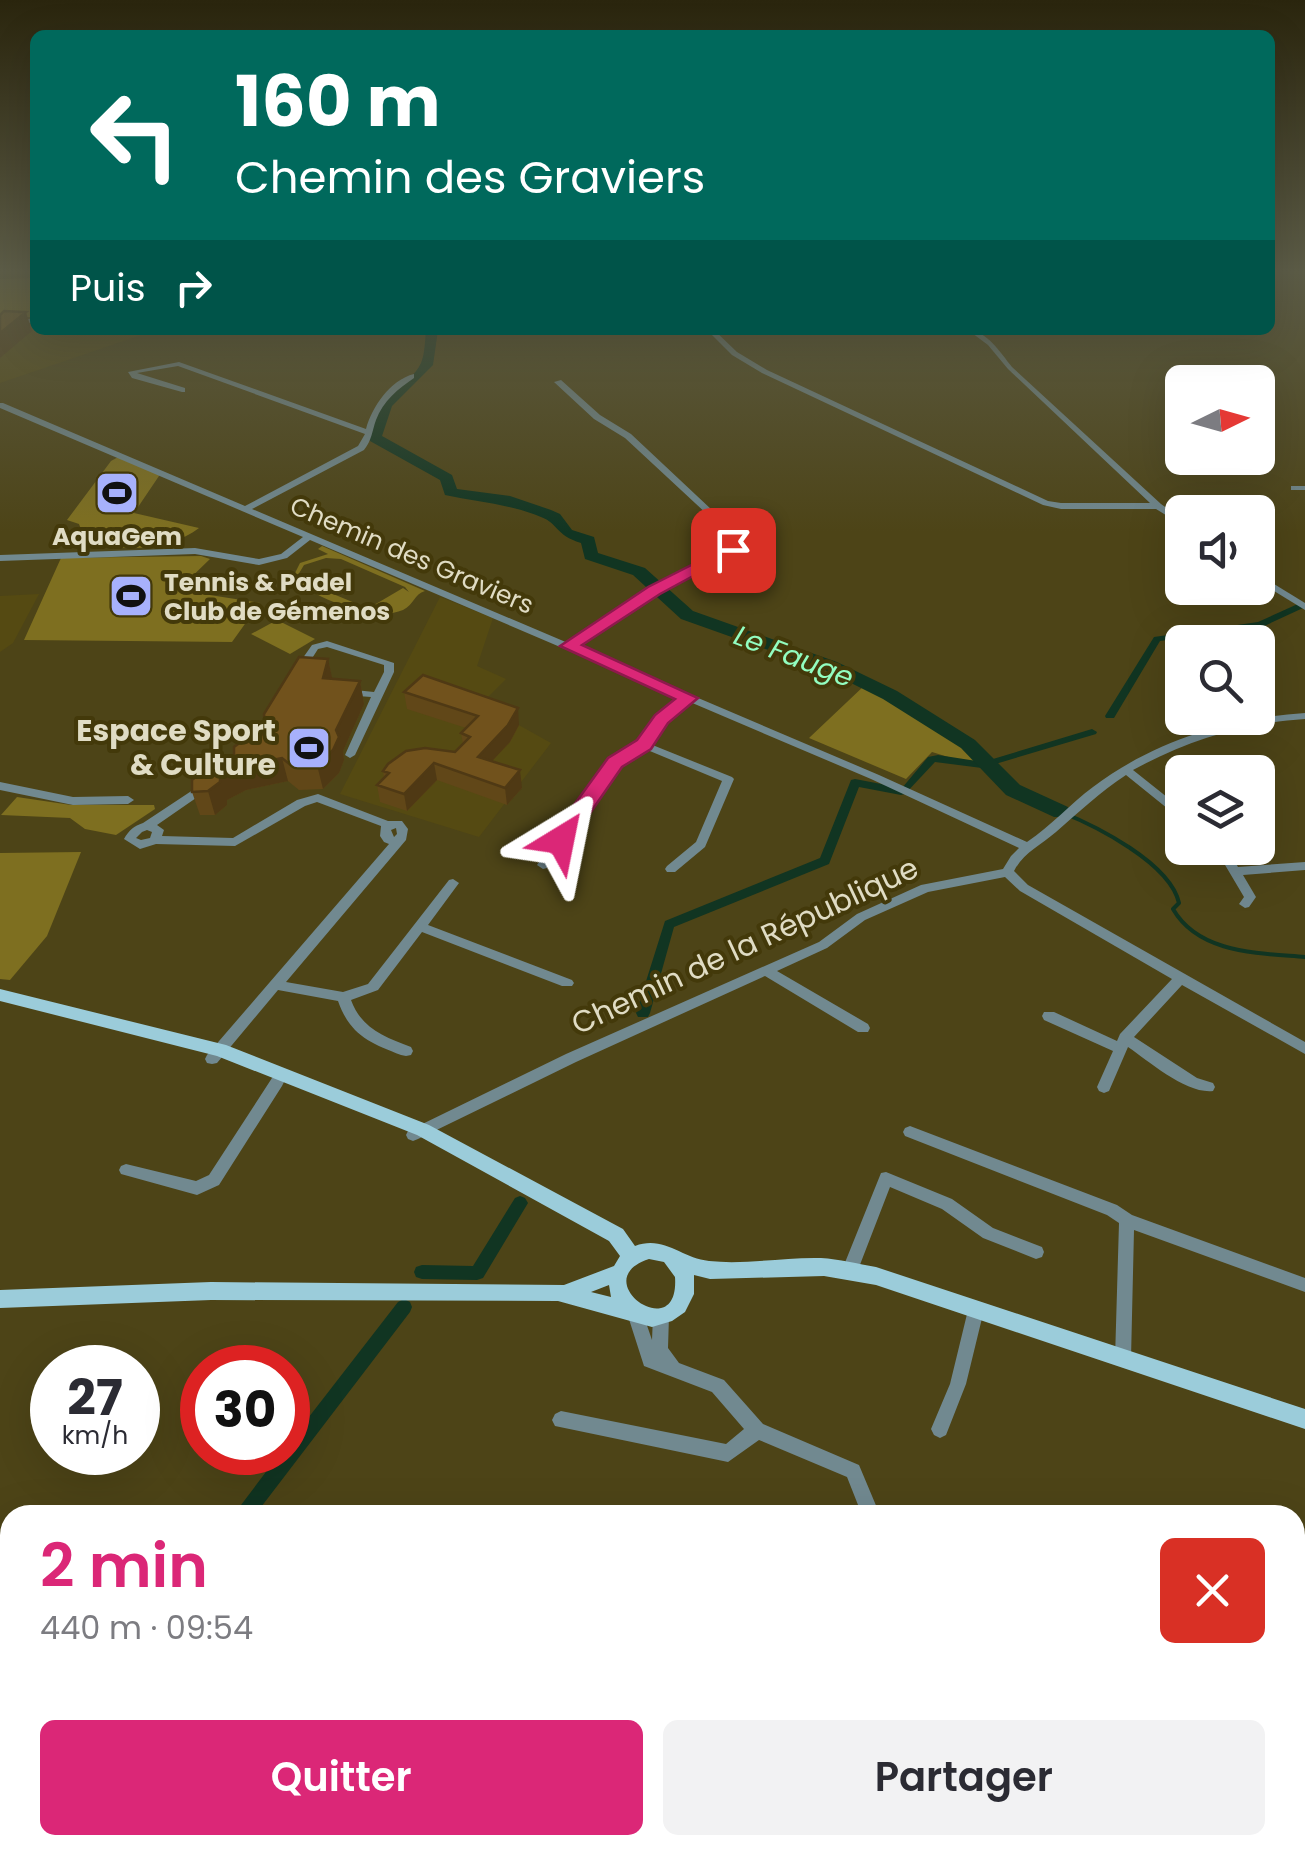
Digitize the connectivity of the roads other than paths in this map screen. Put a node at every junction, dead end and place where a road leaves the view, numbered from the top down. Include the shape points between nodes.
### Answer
1 (745, 360) edge
2 (1003, 360) edge
3 (410, 376) dead end
4 (558, 382) dead end
5 (182, 390) dead end
6 (0, 404) edge
7 (370, 434) junction
8 (1158, 506) junction
9 (248, 508) junction
10 (1165, 511) edge
11 (310, 536) junction
12 (0, 558) edge
13 (1275, 588) edge
14 (1305, 607) edge
15 (569, 646) junction
16 (289, 690) edge
17 (338, 692) edge
18 (377, 695) junction
19 (689, 698) junction
20 (1305, 716) edge
21 (644, 745) junction
22 (350, 756) dead end
23 (1126, 770) junction
24 (216, 779) edge
25 (0, 786) edge
26 (128, 800) dead end
27 (1165, 801) edge
28 (146, 826) junction
29 (155, 840) junction
30 (1024, 846) junction
31 (542, 865) dead end
32 (1232, 865) edge
33 (1305, 866) edge
34 (671, 870) dead end
35 (1236, 871) junction
36 (1008, 872) junction
37 (453, 883) dead end
38 (1246, 904) dead end
39 (418, 926) junction
40 (766, 971) junction
41 (1181, 978) junction
42 (568, 983) dead end
43 (275, 985) junction
44 (0, 995) edge
45 (343, 997) junction
46 (1049, 1016) dead end
47 (864, 1028) dead end
48 (1122, 1043) junction
49 (1305, 1049) edge
50 (406, 1051) dead end
51 (216, 1054) junction
52 (277, 1082) junction
53 (1104, 1087) dead end
54 (1208, 1087) dead end
55 (910, 1132) dead end
56 (418, 1133) junction
57 (126, 1170) dead end
58 (1126, 1220) junction
59 (1036, 1252) dead end
60 (678, 1263) junction
61 (625, 1266) junction
62 (850, 1270) junction
63 (744, 1271) junction
64 (1305, 1285) edge
65 (558, 1292) junction
66 (684, 1296) junction
67 (0, 1299) edge
68 (976, 1310) junction
69 (633, 1312) junction
70 (661, 1316) junction
71 (1124, 1359) junction
72 (674, 1369) junction
73 (1305, 1419) edge
74 (561, 1420) dead end
75 (940, 1429) dead end
76 (757, 1430) junction
77 (867, 1505) edge

1 - 8 street via 1046,502
2 - 8 street
3 - 7 street via 388,394
4 - 15 street via 628,436 741,546 656,589
5 - 7 street via 132,372 179,364
6 - 9 street, Chemin des Graviers
7 - 9 street via 361,448
8 - 10 street
9 - 11 street, Chemin des Graviers
11 - 12 street via 284,556 260,562 195,551
11 - 15 street, Chemin des Graviers
13 - 14 street
15 - 19 street, Chemin des Graviers
16 - 18 street via 308,655 328,644 389,663
17 - 18 street
18 - 22 street
19 - 21 street
19 - 30 street, Chemin des Graviers
20 - 23 street via 1233,726
21 - 31 street via 615,762
21 - 34 street via 728,779 701,844
23 - 27 street
23 - 30 street
24 - 28 street
25 - 26 street via 73,801
28 - 29 street via 158,830
28 - 29 street via 133,832 132,843
29 - 43 street via 236,842 318,798 391,826 385,837 402,837
30 - 36 street
32 - 35 street
33 - 35 street
35 - 38 street via 1250,896
36 - 40 street, Chemin de la République via 926,888
36 - 41 street via 1024,888
37 - 39 street
39 - 42 street
39 - 45 street via 373,987
40 - 47 street
40 - 56 street, Chemin de la République
41 - 48 street
41 - 49 street
43 - 45 street
43 - 51 street
44 - 51 main road
45 - 50 street via 350,1020 372,1038
46 - 48 street
48 - 53 street
48 - 54 street
51 - 52 main road
51 - 56 main road
52 - 56 main road
52 - 57 street via 214,1180 198,1188
55 - 58 street
56 - 61 main road via 616,1235
58 - 64 street
58 - 71 street
59 - 62 street via 988,1234 947,1204 886,1178
60 - 61 main road via 651,1252
60 - 63 main road
60 - 66 main road via 686,1279
61 - 65 main road via 591,1286
61 - 69 main road via 618,1294
62 - 63 main road
62 - 68 main road
63 - 66 main road via 710,1277
65 - 67 main road via 211,1290
65 - 69 main road
66 - 70 main road
68 - 71 main road
68 - 75 street
69 - 70 main road
69 - 72 street via 650,1360
70 - 72 street via 660,1350
71 - 73 main road
72 - 76 street via 718,1386
74 - 76 street via 728,1454
76 - 77 street via 853,1471

